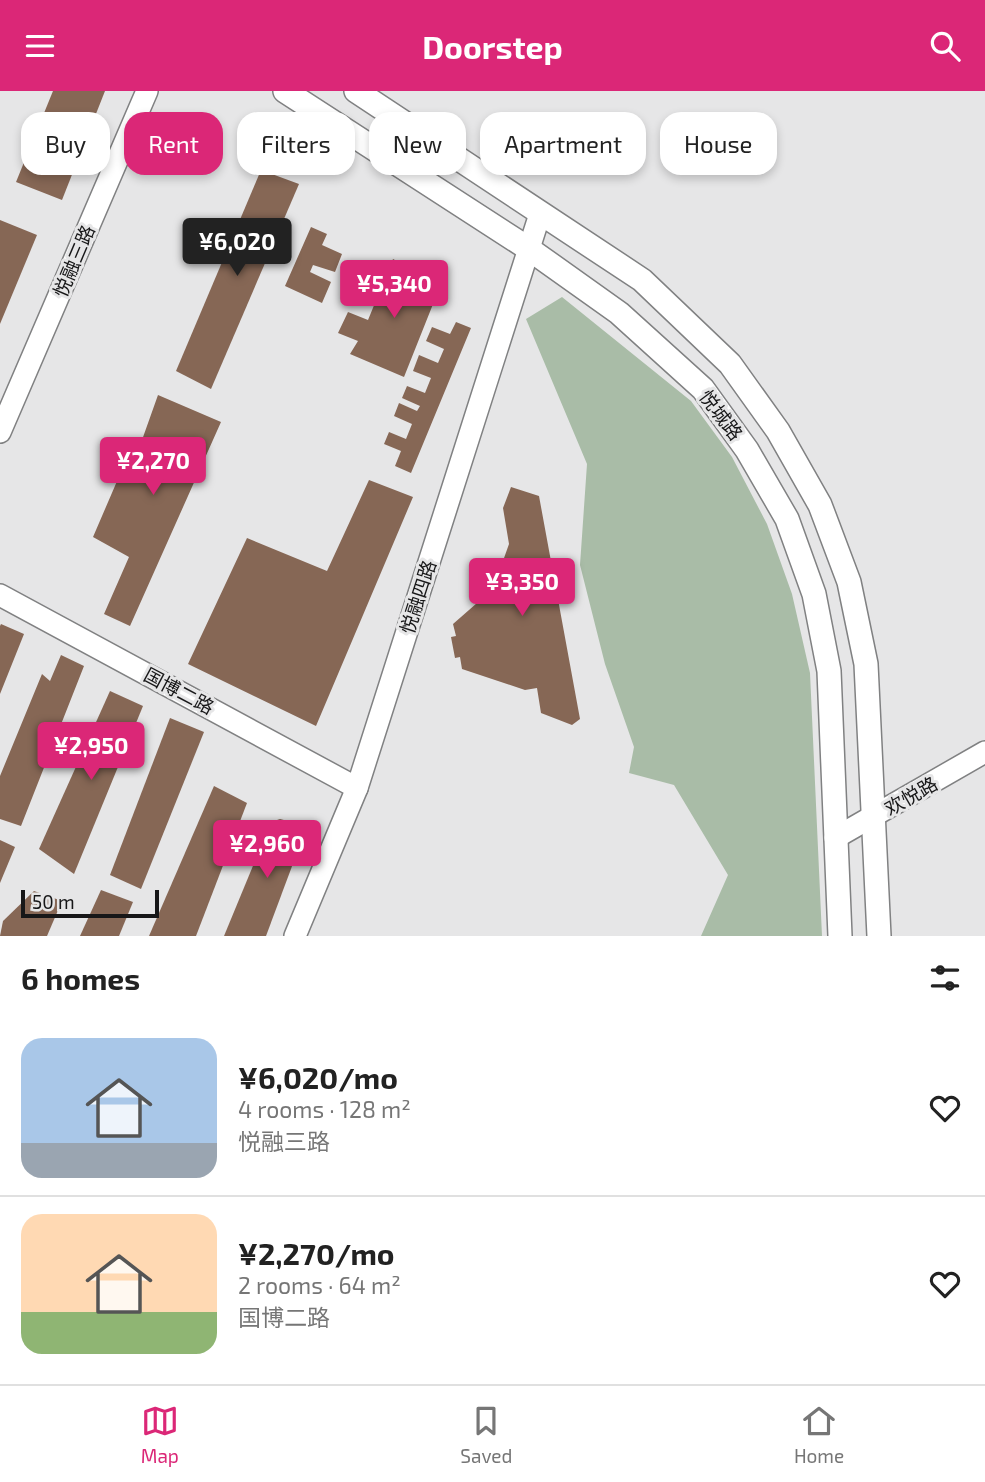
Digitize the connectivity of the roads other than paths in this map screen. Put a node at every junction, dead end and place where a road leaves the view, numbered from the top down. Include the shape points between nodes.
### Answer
1 (147, 91) edge
2 (285, 91) edge
3 (356, 91) edge
4 (540, 214) junction
5 (529, 249) junction
6 (0, 432) edge
7 (0, 595) edge
8 (985, 752) edge
9 (358, 788) junction
10 (874, 817) junction
11 (835, 838) junction
12 (295, 936) edge
13 (840, 936) edge
14 (879, 936) edge

1 - 6 street, 悦融三路
2 - 5 main road, 悦城路
3 - 4 main road, 悦城路
4 - 5 street, 悦融四路
4 - 10 main road, 悦城路 via 642,280 730,364 778,431 820,505 849,582 866,664
5 - 9 street, 悦融四路
5 - 11 main road, 悦城路 via 619,313 703,389 747,450 787,519 814,594 829,671
7 - 9 street, 国博二路
8 - 10 street, 欢悦路
9 - 12 street, 悦融四路
10 - 11 street, 欢悦路
10 - 14 main road, 悦城路
11 - 13 main road, 悦城路

